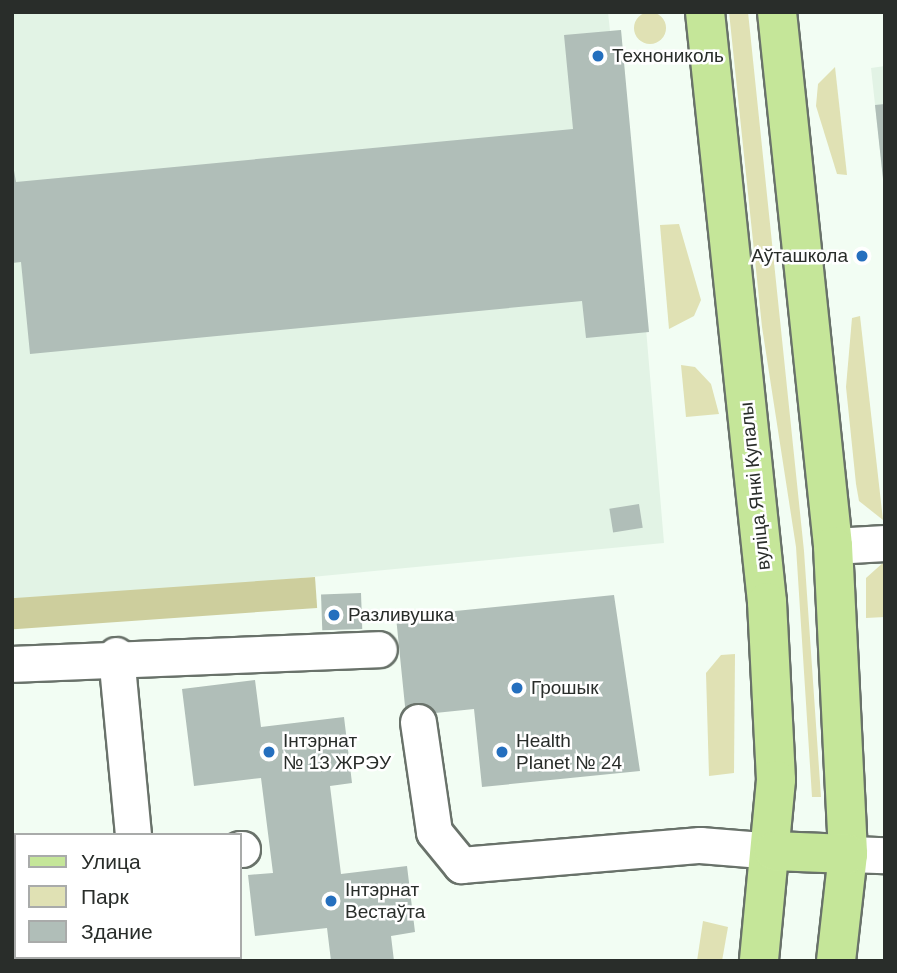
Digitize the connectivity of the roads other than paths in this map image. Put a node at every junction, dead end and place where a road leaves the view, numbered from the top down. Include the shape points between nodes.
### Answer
1 (705, 12) edge
2 (777, 12) edge
3 (885, 543) edge
4 (833, 546) junction
5 (379, 649) dead end
6 (116, 655) junction
7 (12, 664) edge
8 (418, 722) dead end
9 (133, 833) edge
10 (775, 851) junction
11 (848, 854) junction
12 (885, 855) edge
13 (760, 961) edge
14 (836, 961) edge

1 - 10 main road, вуліца Янкі Купалы via 767,602
2 - 4 main road
3 - 4 lane
4 - 11 main road
5 - 6 lane
6 - 7 lane
6 - 9 lane
8 - 10 lane via 434,832 461,865 701,845
10 - 11 main road
10 - 13 main road, вуліца Янкі Купалы
11 - 12 lane
11 - 14 main road

